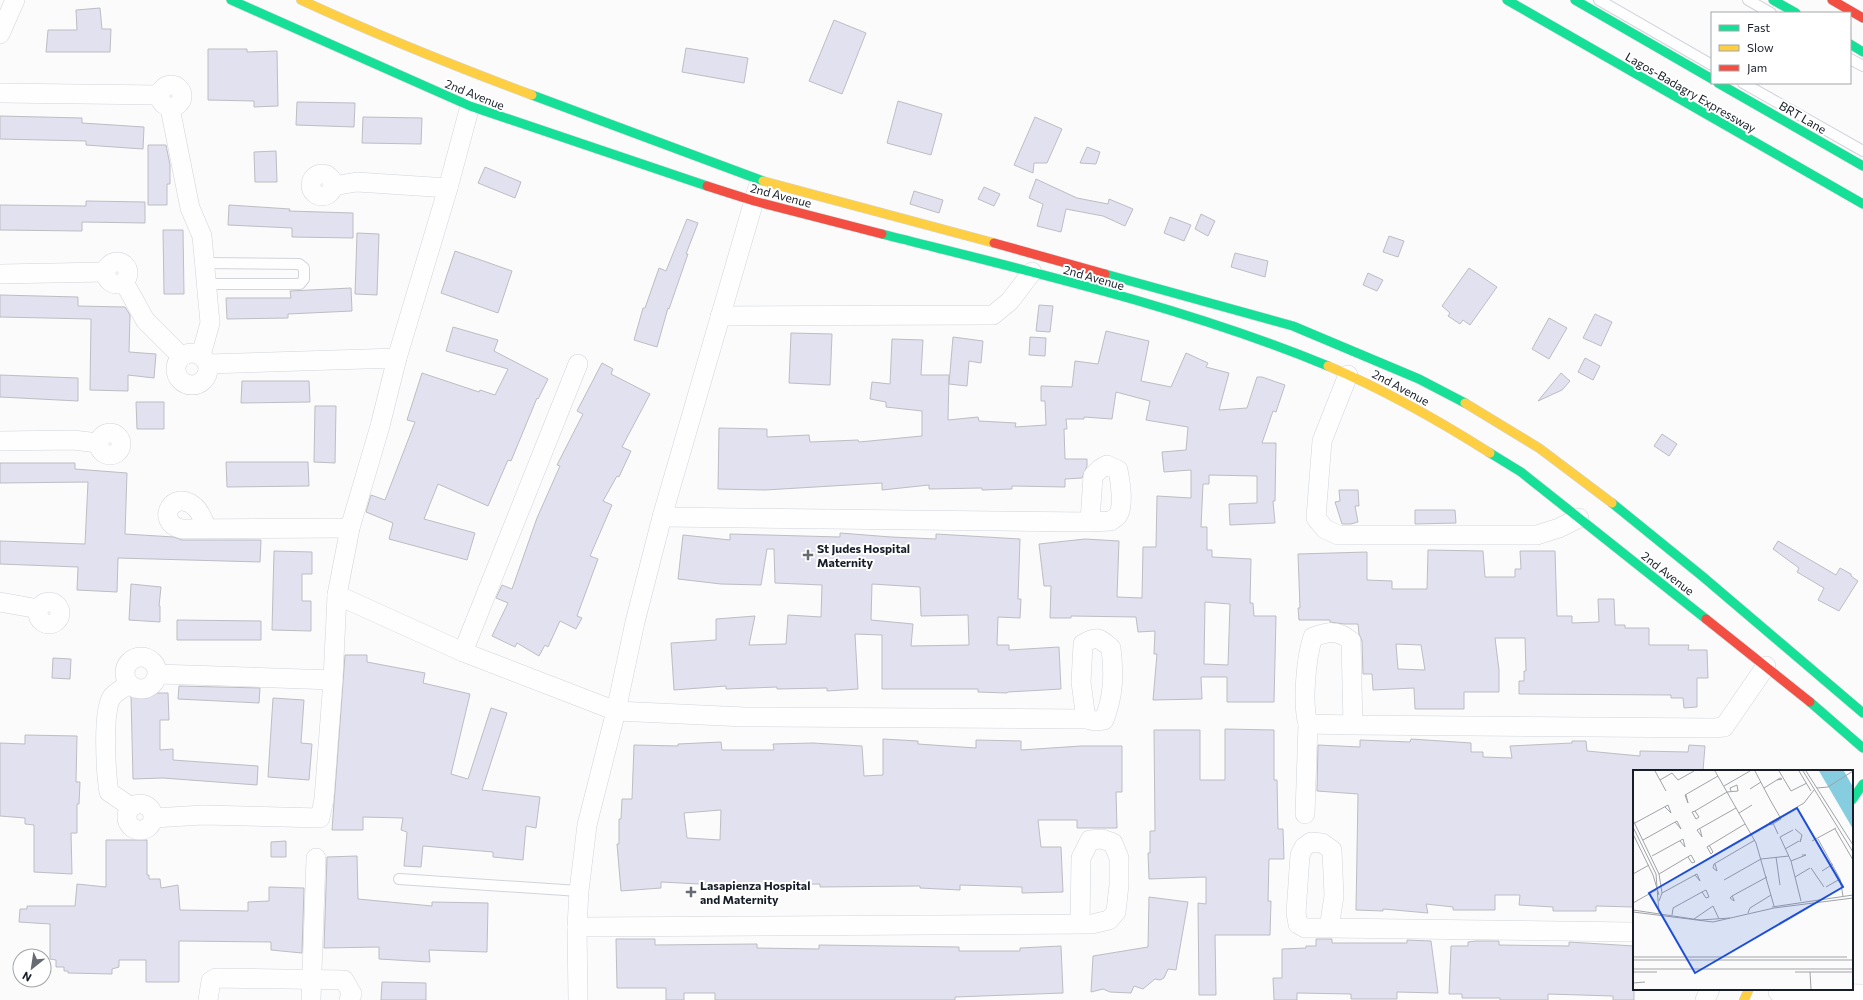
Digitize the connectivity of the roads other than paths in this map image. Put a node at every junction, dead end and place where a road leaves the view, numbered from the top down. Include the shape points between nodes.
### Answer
1 (15, 0) edge
2 (231, 0) edge
3 (1507, 0) edge
4 (1575, 0) edge
5 (1599, 0) edge
6 (1748, 0) edge
7 (1773, 0) edge
8 (1832, 0) edge
9 (305, 1) edge
10 (1769, 12) edge
11 (1794, 12) edge
12 (1863, 18) edge
13 (0, 34) edge
14 (1851, 45) edge
15 (1863, 52) edge
16 (1851, 60) edge
17 (1711, 64) edge
18 (1863, 66) edge
19 (1711, 78) edge
20 (1720, 84) edge
21 (1745, 84) edge
22 (0, 93) edge
23 (470, 106) junction
24 (1863, 151) edge
25 (1863, 166) edge
26 (760, 180) junction
27 (334, 186) dead end
28 (448, 188) junction
29 (754, 202) junction
30 (1863, 204) edge
31 (205, 263) junction
32 (1032, 272) junction
33 (0, 274) edge
34 (207, 284) junction
35 (720, 316) junction
36 (181, 356) junction
37 (397, 358) junction
38 (204, 360) junction
39 (578, 364) dead end
40 (1348, 375) junction
41 (0, 441) edge
42 (98, 443) dead end
43 (662, 517) junction
44 (1579, 518) junction
45 (1090, 522) dead end
46 (350, 528) junction
47 (207, 529) dead end
48 (337, 595) junction
49 (0, 602) edge
50 (39, 609) dead end
51 (463, 652) junction
52 (1766, 666) junction
53 (158, 674) junction
54 (333, 680) junction
55 (129, 684) junction
56 (616, 711) junction
57 (1863, 714) edge
58 (1086, 718) dead end
59 (1308, 724) junction
60 (1353, 725) junction
61 (1863, 748) edge
62 (1863, 784) edge
63 (1853, 799) edge
64 (1305, 814) dead end
65 (316, 858) dead end
66 (399, 880) dead end
67 (579, 891) junction
68 (1080, 924) dead end
69 (577, 926) junction
70 (1329, 928) dead end
71 (1633, 932) edge
72 (312, 980) junction
73 (1709, 990) edge
74 (1749, 990) edge
75 (1777, 994) edge
76 (1863, 994) edge
77 (208, 1000) edge
78 (311, 1000) edge
79 (349, 1000) edge
80 (578, 1000) edge
81 (1704, 1000) edge
82 (1744, 1000) edge

1 - 13 street
2 - 23 main road, 2nd Avenue
3 - 30 main road, Lagos-Badagry Expressway
4 - 19 main road, Lagos-Badagry Expressway
5 - 17 lane
6 - 10 lane
7 - 11 main road
8 - 12 main road
9 - 26 main road, 2nd Avenue via 452,65
14 - 15 main road
16 - 18 lane
20 - 25 main road, Lagos-Badagry Expressway
21 - 24 lane, BRT Lane
22 - 31 street via 164,102 190,208 202,236
23 - 28 street
23 - 29 main road, 2nd Avenue
26 - 29 street
26 - 57 main road, 2nd Avenue via 1293,326 1419,379 1539,448 1602,494
27 - 28 street via 357,182
28 - 37 street
29 - 32 main road, 2nd Avenue
29 - 35 street
31 - 34 street
31 - 34 lane via 299,264 304,268 304,279 300,284
32 - 35 street via 1010,301 993,315
32 - 40 main road, 2nd Avenue via 1202,320 1286,349
33 - 36 street via 105,272 108,280 116,284 124,282 145,320
34 - 38 street via 210,323
35 - 43 street
36 - 38 street via 191,352
36 - 38 street via 175,367 176,372 178,378 187,385 199,384 207,376
37 - 38 street
37 - 46 street
39 - 51 street
40 - 44 main road, 2nd Avenue via 1442,423 1521,472
40 - 44 street via 1322,441 1316,518 1324,529 1338,535 1537,535
41 - 42 street via 73,440
43 - 45 street
43 - 56 street via 635,622
44 - 52 main road, 2nd Avenue
46 - 47 street
46 - 48 street
48 - 51 street
48 - 54 street
49 - 50 street
51 - 56 street
52 - 60 street via 1724,727
52 - 61 main road, 2nd Avenue
53 - 54 street
53 - 55 street via 153,685 141,690
53 - 55 street via 154,662 142,656 130,660 124,672
54 - 55 street via 324,799 320,818 203,815 154,818 149,827 139,831 130,826 126,816 130,807 109,792 106,772 107,716 112,698
56 - 58 street via 745,717
56 - 67 street via 587,826
59 - 60 street
59 - 60 street via 1306,716 1309,648 1313,637 1329,632 1344,635 1351,641
59 - 64 street
62 - 63 main road
65 - 72 street
66 - 67 lane
67 - 69 street
68 - 69 street
69 - 80 street
70 - 71 street
72 - 77 street via 216,978 211,981
72 - 78 street
72 - 79 street via 344,980 352,994
73 - 81 street
74 - 82 main road
75 - 76 street

